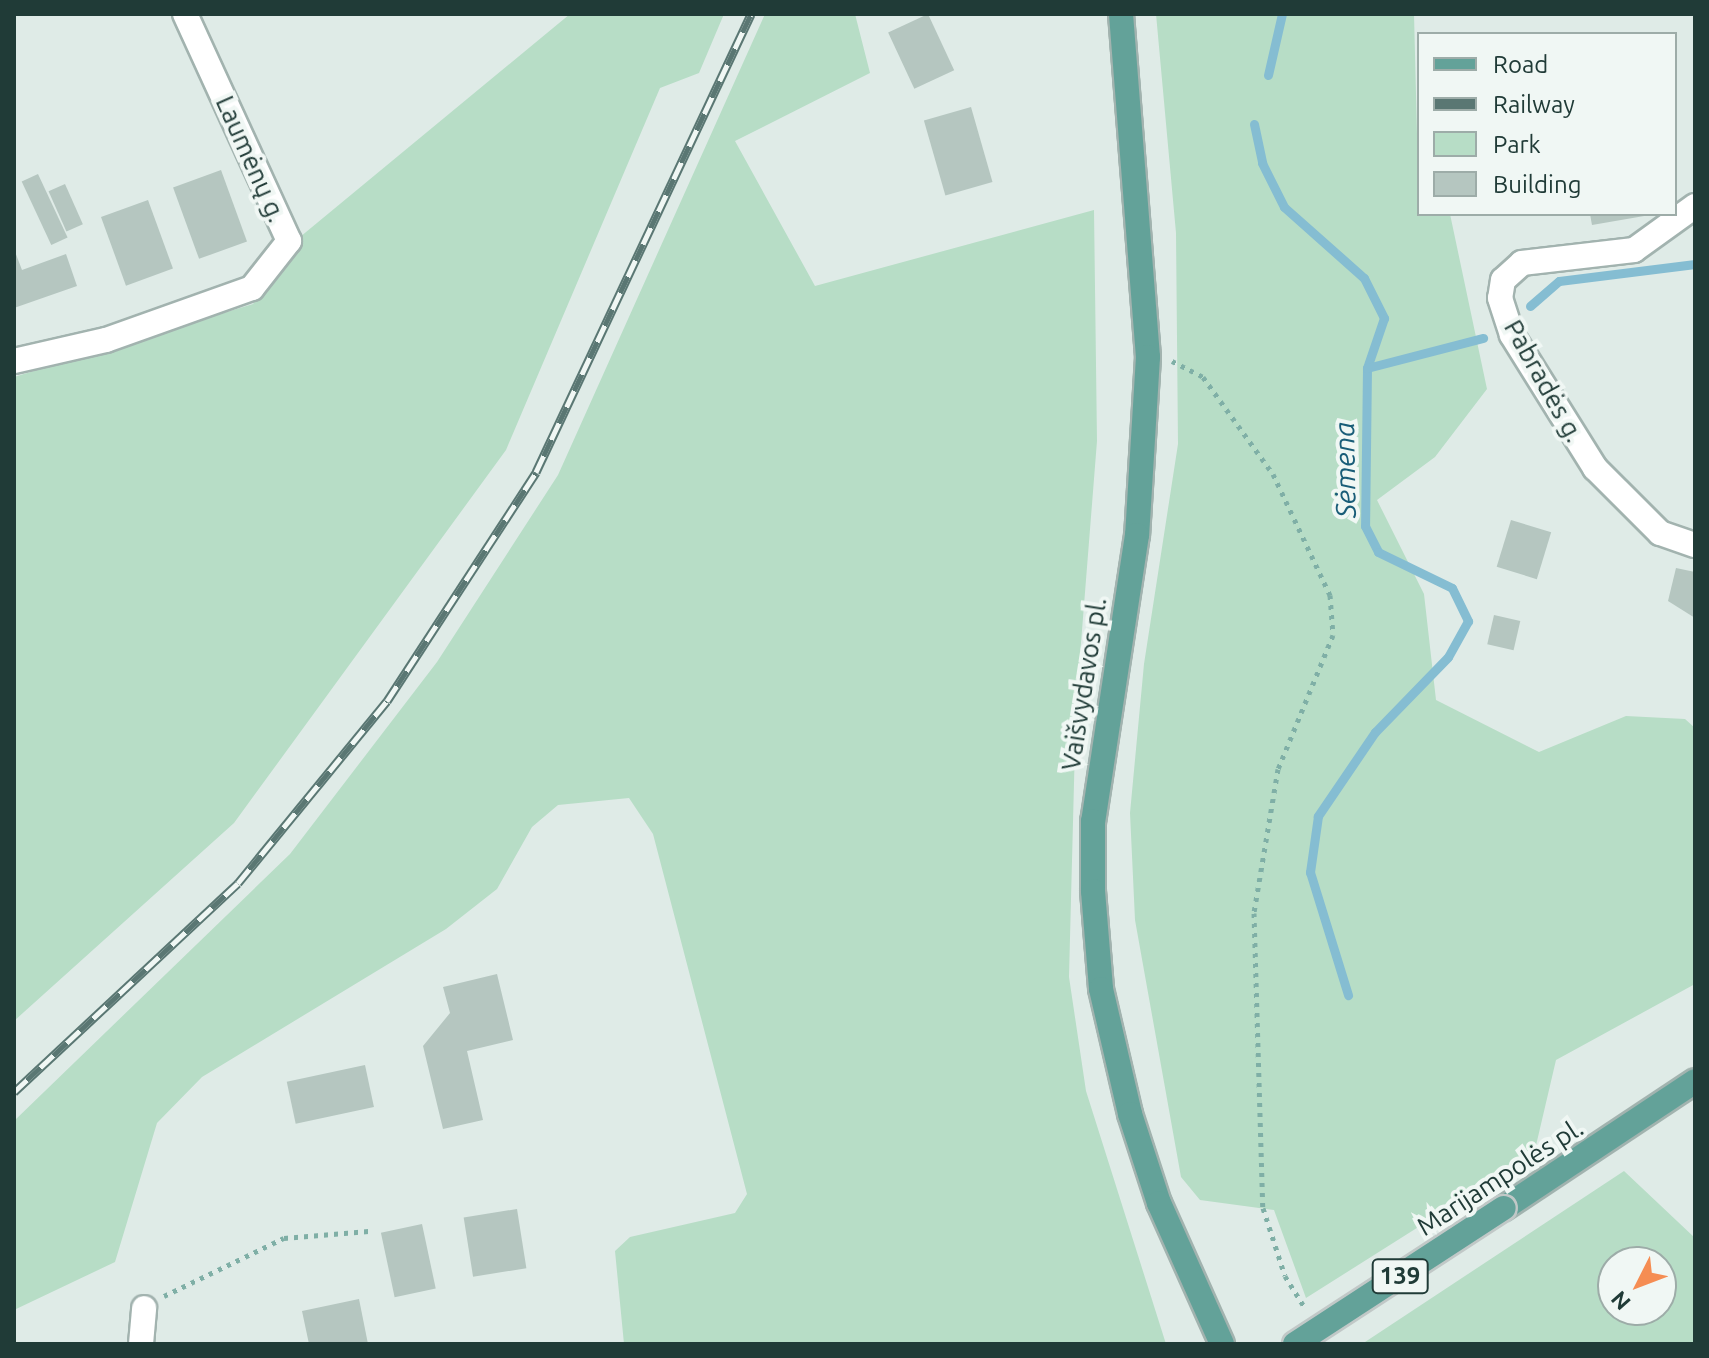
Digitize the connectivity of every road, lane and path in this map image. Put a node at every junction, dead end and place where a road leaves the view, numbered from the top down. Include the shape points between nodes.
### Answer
1 (185, 14) edge
2 (1121, 14) edge
3 (1695, 206) edge
4 (1148, 357) junction
5 (14, 361) edge
6 (1695, 545) edge
7 (1695, 1081) edge
8 (369, 1231) dead end
9 (144, 1308) joint
10 (1314, 1321) dead end
11 (141, 1344) edge
12 (1222, 1344) edge
13 (1295, 1344) edge

1 - 5 street, Laumėnų g. via 289,241 252,288 106,340
2 - 4 main road, Vaišvydavos pl.
3 - 6 street, Pabradės g. via 1634,250 1522,263 1503,280 1500,298 1512,335 1595,468 1660,533
4 - 10 path via 1203,377 1273,474 1330,595 1333,635 1278,769 1254,913 1263,1208 1285,1276
4 - 12 main road, Vaišvydavos pl. via 1137,535 1093,821 1094,905 1101,989 1130,1114 1159,1203
7 - 13 main road, Marijampolės pl. / 139, bridge
8 - 9 path via 262,1245
9 - 11 street

